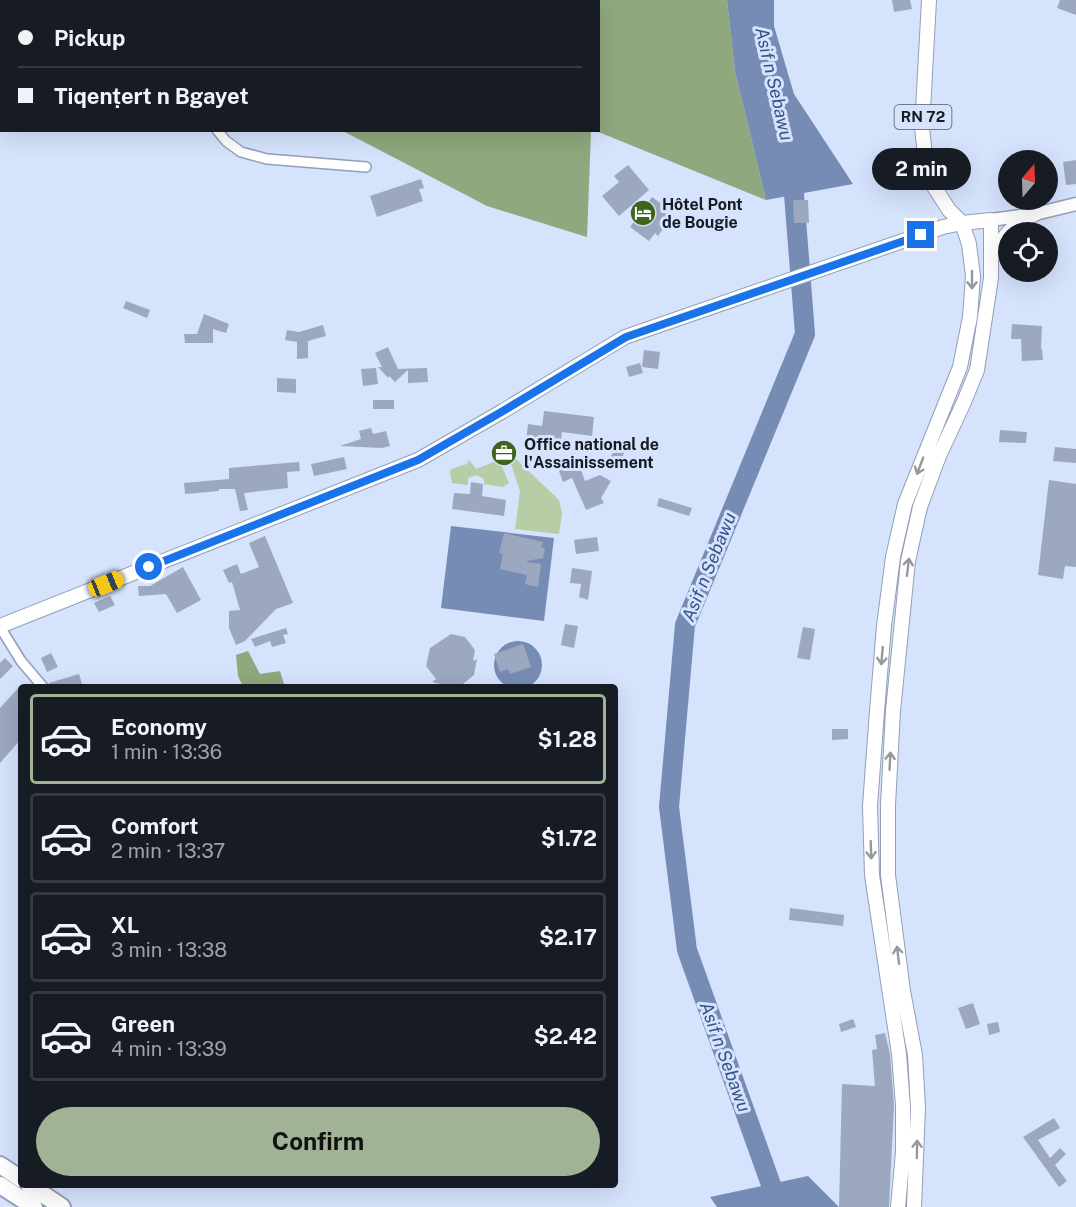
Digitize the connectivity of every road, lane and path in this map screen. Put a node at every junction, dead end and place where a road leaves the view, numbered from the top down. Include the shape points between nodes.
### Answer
1 (929, 0) edge
2 (219, 132) edge
3 (366, 167) dead end
4 (1076, 204) edge
5 (1035, 214) junction
6 (991, 220) junction
7 (962, 223) junction
8 (991, 258) junction
9 (0, 626) edge
10 (40, 684) edge
11 (0, 1165) edge
12 (18, 1177) edge
13 (0, 1185) edge
14 (34, 1188) edge
15 (34, 1207) edge
16 (62, 1207) edge
17 (898, 1207) edge
18 (914, 1207) edge

1 - 7 main road, RN 72 via 922,128 925,155 933,185
2 - 3 street via 241,152 267,159
4 - 5 main road
5 - 6 main road
5 - 8 main road via 1008,231
6 - 7 main road
6 - 8 main road
7 - 9 main road via 626,337 418,460
7 -> 17 main road via 973,276 970,317 960,367 905,504 893,557 870,806 872,875 899,1053 903,1106
18 -> 8 main road via 918,1108 915,1055 888,875 893,711 908,561 920,507 977,370
9 - 10 street
11 - 12 highway
13 - 15 highway
14 - 16 highway

